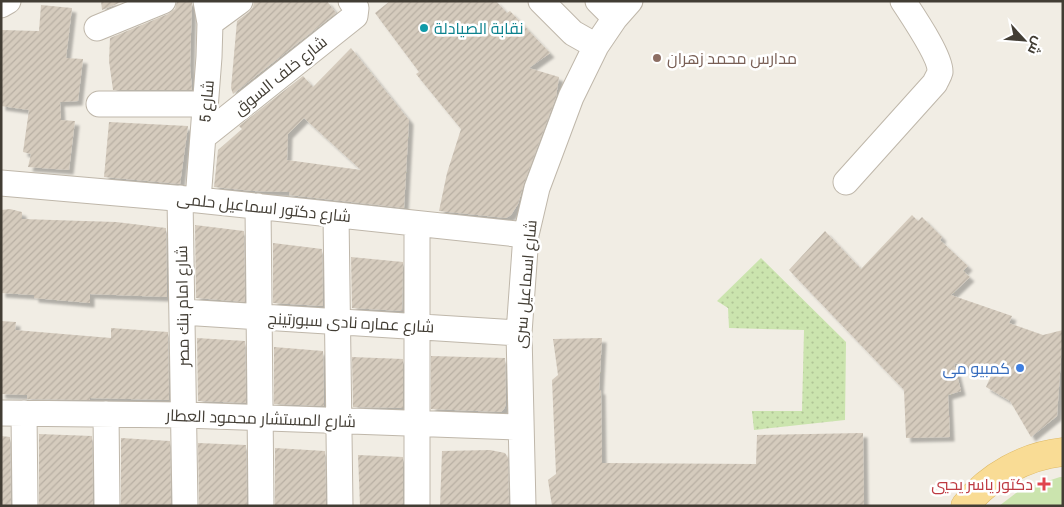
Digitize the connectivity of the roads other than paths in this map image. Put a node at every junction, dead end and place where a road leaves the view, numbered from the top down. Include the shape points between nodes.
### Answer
1 (8, 1) edge
2 (163, 1) edge
3 (240, 1) edge
4 (541, 1) edge
5 (903, 1) edge
6 (1, 5) edge
7 (353, 7) edge
8 (614, 7) edge
9 (208, 12) edge
10 (97, 28) dead end
11 (596, 46) junction
12 (100, 104) dead end
13 (205, 104) junction
14 (203, 136) junction
15 (1, 182) edge
16 (846, 182) dead end
17 (189, 199) junction
18 (258, 206) junction
19 (336, 215) junction
20 (417, 224) junction
21 (526, 235) junction
22 (182, 312) junction
23 (259, 317) junction
24 (337, 322) junction
25 (417, 326) junction
26 (519, 333) junction
27 (13, 413) edge
28 (106, 414) junction
29 (184, 415) junction
30 (260, 418) junction
31 (339, 420) junction
32 (417, 423) junction
33 (520, 426) junction
34 (1059, 446) edge
35 (25, 506) edge
36 (107, 506) edge
37 (186, 506) edge
38 (261, 506) edge
39 (340, 506) edge
40 (418, 506) edge
41 (522, 506) edge
42 (965, 506) edge

1 - 6 street
2 - 10 street
3 - 9 street
4 - 11 street via 573,33
5 - 16 street via 935,56 940,72 934,83
7 - 14 street, شارع خلف السوق
8 - 11 street, شارع اسماعيل سرى
9 - 13 street, شارع 5
11 - 21 street, شارع اسماعيل سرى via 553,142 537,188
12 - 13 street
13 - 14 street, شارع 5
14 - 17 street, شارع 5
15 - 17 street, شارع دكتور اسماعيل حلمى
17 - 18 street, شارع دكتور اسماعيل حلمى
17 - 22 street, شارع امام بنك مصر
18 - 19 street, شارع دكتور اسماعيل حلمى
18 - 23 street
19 - 20 street, شارع دكتور اسماعيل حلمى
19 - 24 street
20 - 21 street, شارع دكتور اسماعيل حلمى
20 - 25 street
21 - 26 street, شارع اسماعيل سرى
22 - 23 street, شارع عماره نادى سبورتينج
22 - 29 street, شارع امام بنك مصر
23 - 24 street, شارع عماره نادى سبورتينج
23 - 30 street
24 - 25 street, شارع عماره نادى سبورتينج
24 - 31 street
25 - 26 street, شارع عماره نادى سبورتينج
25 - 32 street
26 - 33 street, شارع اسماعيل سرى
27 - 28 street, شارع المستشار محمود العطار
27 - 35 street
28 - 29 street, شارع المستشار محمود العطار
28 - 36 street
29 - 30 street, شارع المستشار محمود العطار
29 - 37 street, شارع امام بنك مصر
30 - 31 street, شارع المستشار محمود العطار
30 - 38 street
31 - 32 street, شارع المستشار محمود العطار
31 - 39 street
32 - 33 street, شارع المستشار محمود العطار
32 - 40 street
33 - 41 street, شارع اسماعيل سرى
34 - 42 main road via 994,477

